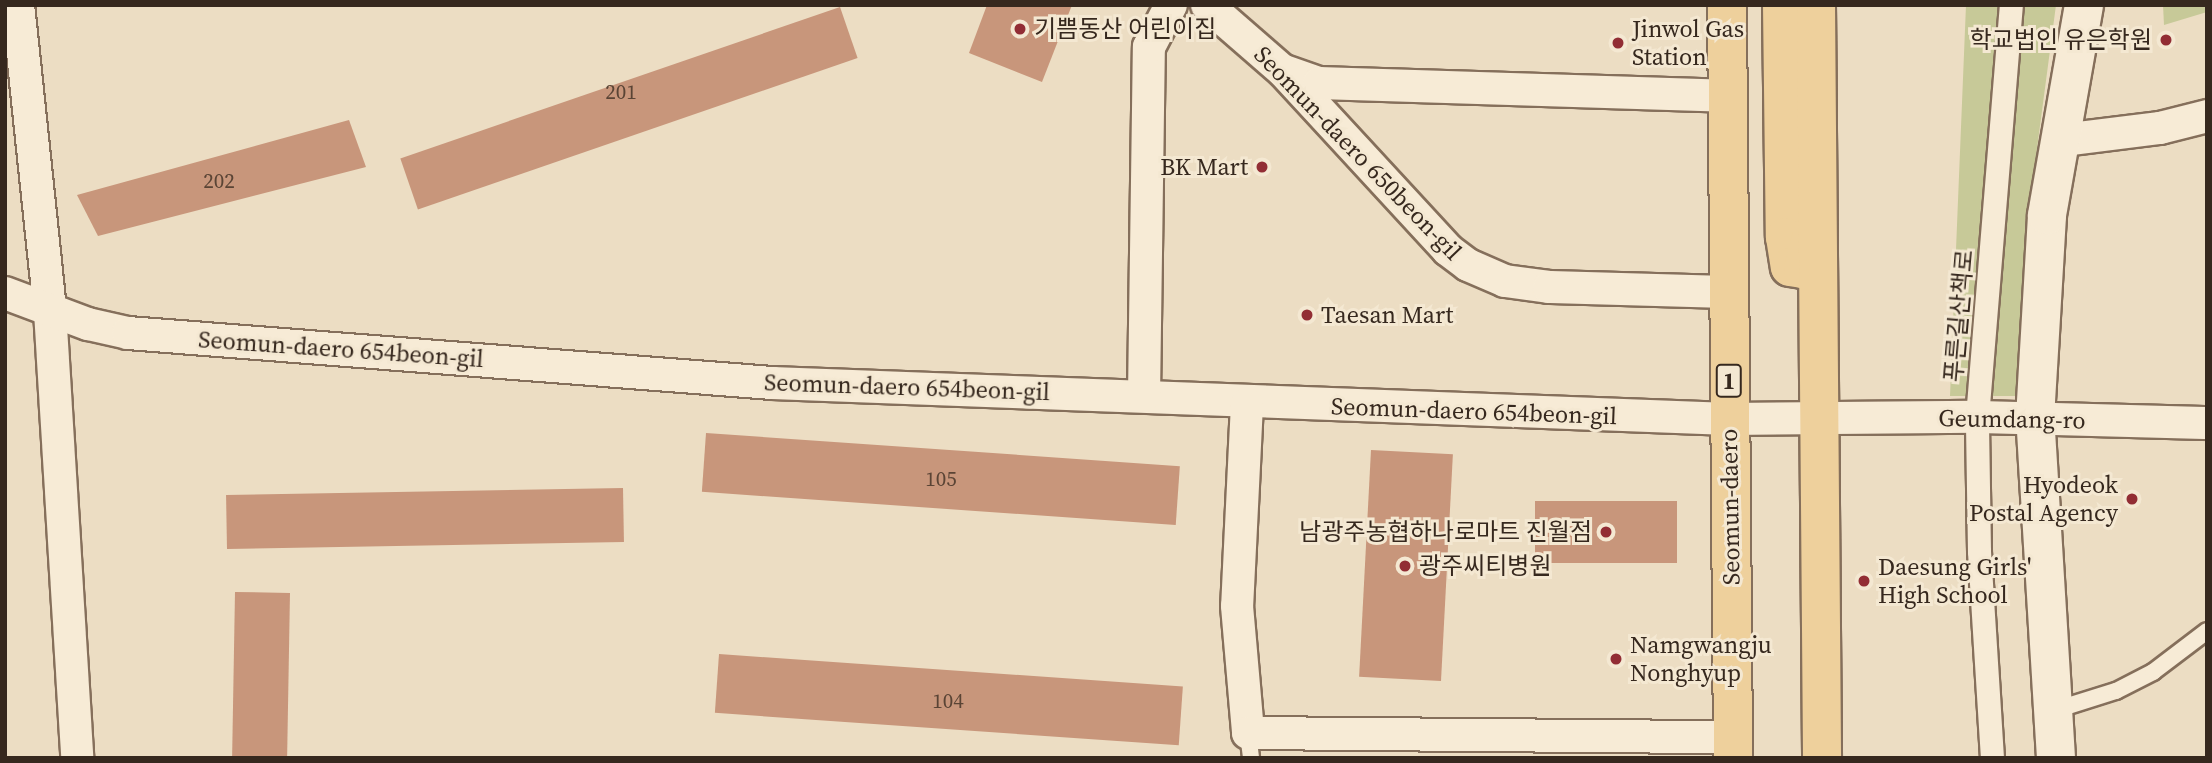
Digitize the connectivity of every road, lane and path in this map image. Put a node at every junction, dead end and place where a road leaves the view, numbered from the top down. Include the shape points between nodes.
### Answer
1 (18, 5) edge
2 (1171, 5) edge
3 (1207, 5) edge
4 (1727, 5) edge
5 (1782, 5) edge
6 (1816, 5) edge
7 (2011, 5) edge
8 (2084, 5) edge
9 (1283, 71) junction
10 (1725, 96) junction
11 (2207, 116) edge
12 (2063, 140) junction
13 (1815, 207) junction
14 (1728, 292) junction
15 (5, 293) edge
16 (50, 311) junction
17 (1144, 396) junction
18 (1247, 404) junction
19 (1978, 417) junction
20 (2035, 418) junction
21 (1729, 419) junction
22 (1817, 419) junction
23 (2207, 423) edge
24 (2207, 631) edge
25 (2050, 711) junction
26 (1250, 746) edge
27 (1733, 747) edge
28 (77, 758) edge
29 (1822, 758) edge
30 (1992, 758) edge
31 (2056, 758) edge

1 - 16 street
2 - 17 street via 1149,47
3 - 9 street, Seomun-daero 650beon-gil
4 - 10 main road, Seomun-daero / 1
5 - 13 main road via 1785,237 1790,267 1803,269 1806,263
6 - 13 main road
7 - 19 street, 푸른길산책로
8 - 12 street
9 - 10 street via 1319,83
9 - 14 street, Seomun-daero 650beon-gil via 1448,250 1487,275 1549,287
10 - 14 main road, Seomun-daero / 1
11 - 12 street via 2161,128
12 - 20 street via 2047,215
13 - 22 main road
14 - 21 main road, Seomun-daero / 1
15 - 16 street, Seomun-daero 654beon-gil
16 - 17 street, Seomun-daero 654beon-gil via 128,333 772,383
16 - 28 street
17 - 18 street, Seomun-daero 654beon-gil
18 - 21 street, Seomun-daero 654beon-gil
18 - 26 street via 1237,607
19 - 20 street, Geumdang-ro
19 - 22 street, Geumdang-ro
19 - 30 street, 푸른길산책로 via 1979,551
20 - 23 street, Geumdang-ro
20 - 25 street
21 - 22 street, Seomun-daero 654beon-gil
21 - 27 main road, Seomun-daero / 1
22 - 29 main road
24 - 25 lane via 2153,672 2116,691
25 - 31 street
26 - 27 street

